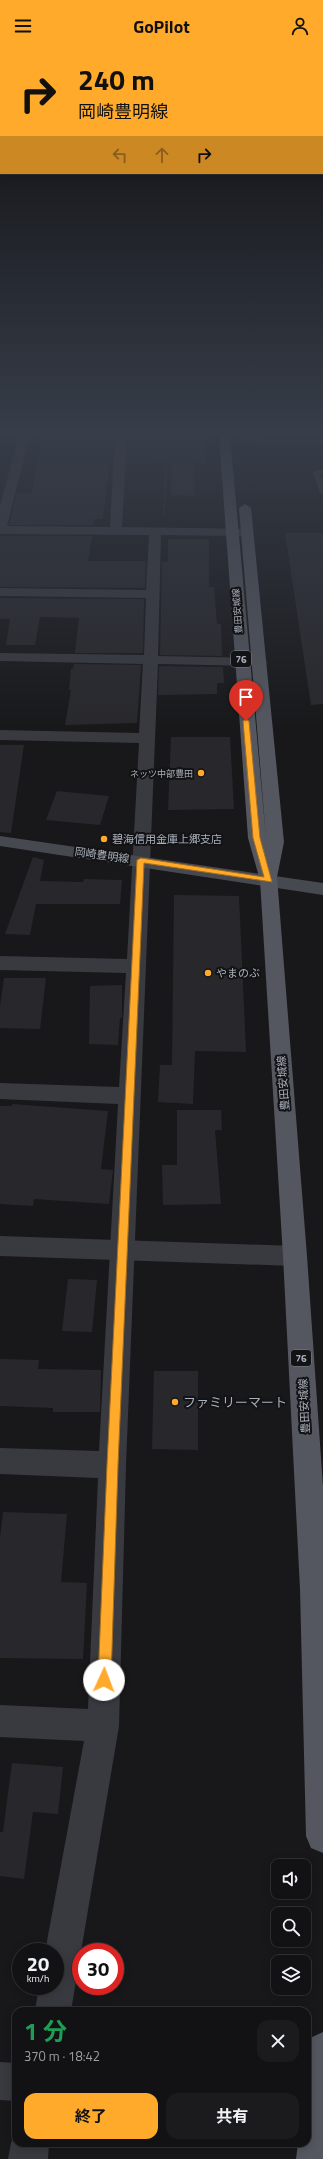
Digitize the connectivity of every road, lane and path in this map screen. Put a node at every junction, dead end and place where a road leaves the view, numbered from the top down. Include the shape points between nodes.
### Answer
1 (159, 533) edge
2 (232, 533) edge
3 (247, 533) edge
4 (0, 592) edge
5 (152, 594) junction
6 (0, 657) edge
7 (151, 659) junction
8 (241, 662) junction
9 (260, 662) junction
10 (0, 735) edge
11 (147, 738) junction
12 (0, 841) edge
13 (141, 860) junction
14 (269, 880) junction
15 (323, 889) edge
16 (0, 963) edge
17 (137, 966) junction
18 (0, 1091) edge
19 (130, 1096) junction
20 (0, 1246) edge
21 (124, 1250) junction
22 (295, 1256) junction
23 (0, 1461) edge
24 (112, 1465) junction
25 (0, 1721) edge
26 (103, 1726) junction
27 (323, 1836) edge
28 (54, 2007) edge
29 (323, 2051) edge
30 (0, 2081) edge
31 (12, 2082) edge
32 (30, 2147) edge
33 (28, 2159) edge
34 (316, 2159) edge

1 - 5 street
2 - 8 main road, 豊田安城線 / 76
3 - 9 main road, 豊田安城線 / 76
4 - 5 street
5 - 7 street
6 - 7 street
7 - 8 street
7 - 11 street
8 - 9 street
8 - 14 main road, 豊田安城線 / 76 via 257,838
9 - 14 main road, 豊田安城線 / 76 via 275,842
10 - 11 street
11 - 13 street
12 - 13 main road, 岡崎豊明線
13 - 14 main road, 岡崎豊明線
13 - 17 street
14 - 15 main road, 岡崎豊明線
14 - 22 main road, 豊田安城線 / 76
16 - 17 street
17 - 19 street
18 - 19 street
19 - 21 street
20 - 21 street
21 - 22 street
21 - 24 street
22 - 27 main road, 豊田安城線 / 76 via 314,1589
23 - 24 street
24 - 26 street
25 - 26 street
26 - 28 street
29 - 34 main road
30 - 31 street
32 - 33 street

